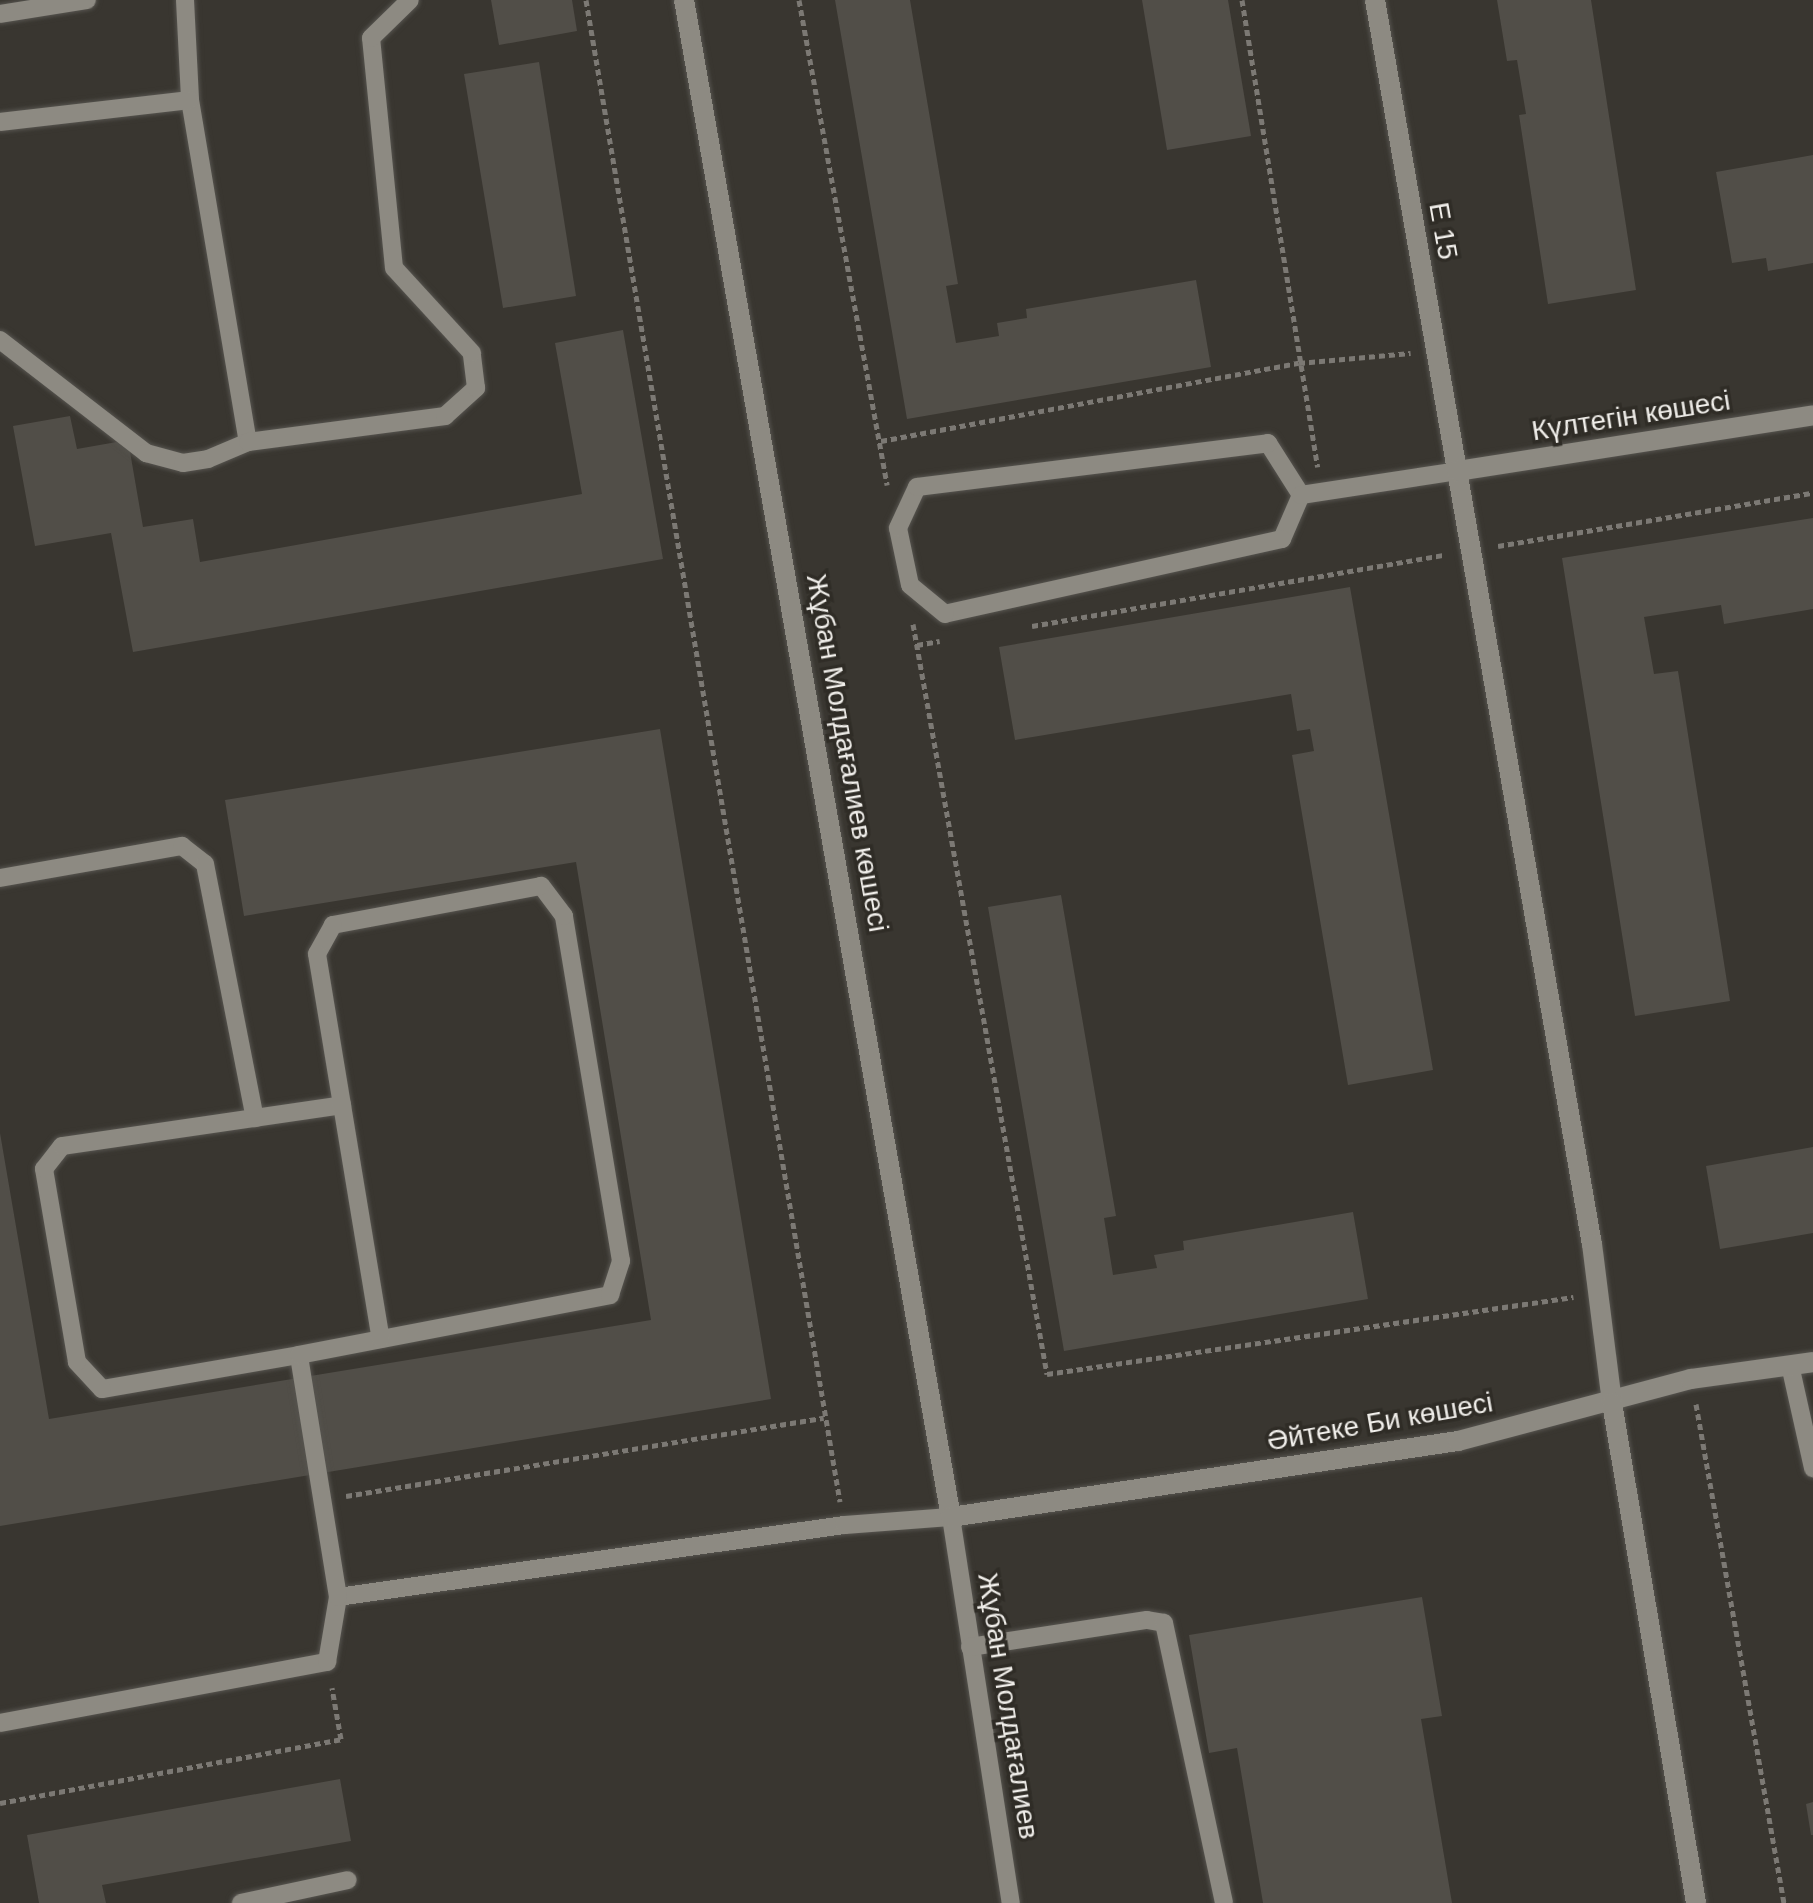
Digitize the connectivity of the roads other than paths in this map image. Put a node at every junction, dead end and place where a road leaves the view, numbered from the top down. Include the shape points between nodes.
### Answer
1 (87, 0) edge
2 (185, 0) edge
3 (410, 0) edge
4 (684, 0) edge
5 (1375, 0) edge
6 (0, 14) edge
7 (190, 100) junction
8 (0, 122) edge
9 (0, 340) edge
10 (1813, 415) edge
11 (248, 442) junction
12 (1457, 471) junction
13 (1301, 495) junction
14 (0, 878) edge
15 (342, 1105) junction
16 (255, 1118) junction
17 (381, 1339) junction
18 (299, 1355) junction
19 (1813, 1362) edge
20 (1790, 1365) junction
21 (1612, 1403) junction
22 (1813, 1468) edge
23 (951, 1517) junction
24 (338, 1597) junction
25 (970, 1647) junction
26 (0, 1723) edge
27 (348, 1880) dead end
28 (241, 1903) edge
29 (1011, 1903) edge
30 (1224, 1903) edge
31 (1696, 1903) edge

1 - 6 lane
2 - 7 lane
3 - 11 lane via 371,38 394,268 472,353 476,388 445,416
4 - 23 street, Жұбан Молдағалиев көшесі
5 - 12 street, E 15
7 - 8 lane
7 - 11 lane
9 - 11 lane via 146,453 183,463
10 - 12 street, Күлтегін көшесі
12 - 13 lane
12 - 21 street, E 15 via 1598,1293
13 - 13 lane via 1268,443 917,487 898,528 910,585 945,614 1282,539
14 - 16 lane via 182,846 205,864
15 - 16 lane
15 - 17 lane
15 - 17 lane via 317,954 333,925 541,886 564,916 621,1261 610,1295
16 - 18 lane via 62,1146 44,1169 77,1362 102,1389
17 - 18 lane
18 - 24 lane
19 - 20 street, Әйтеке Би көшесі
20 - 21 street, Әйтеке Би көшесі via 1691,1379
20 - 22 lane
21 - 23 street, Әйтеке Би көшесі via 1458,1441
21 - 31 street, E 15
23 - 24 lane via 844,1525
23 - 25 lane, Жұбан Молдағалиев
24 - 26 lane via 327,1662
25 - 29 lane, Жұбан Молдағалиев
25 - 30 lane via 1147,1620 1164,1623
27 - 28 lane

